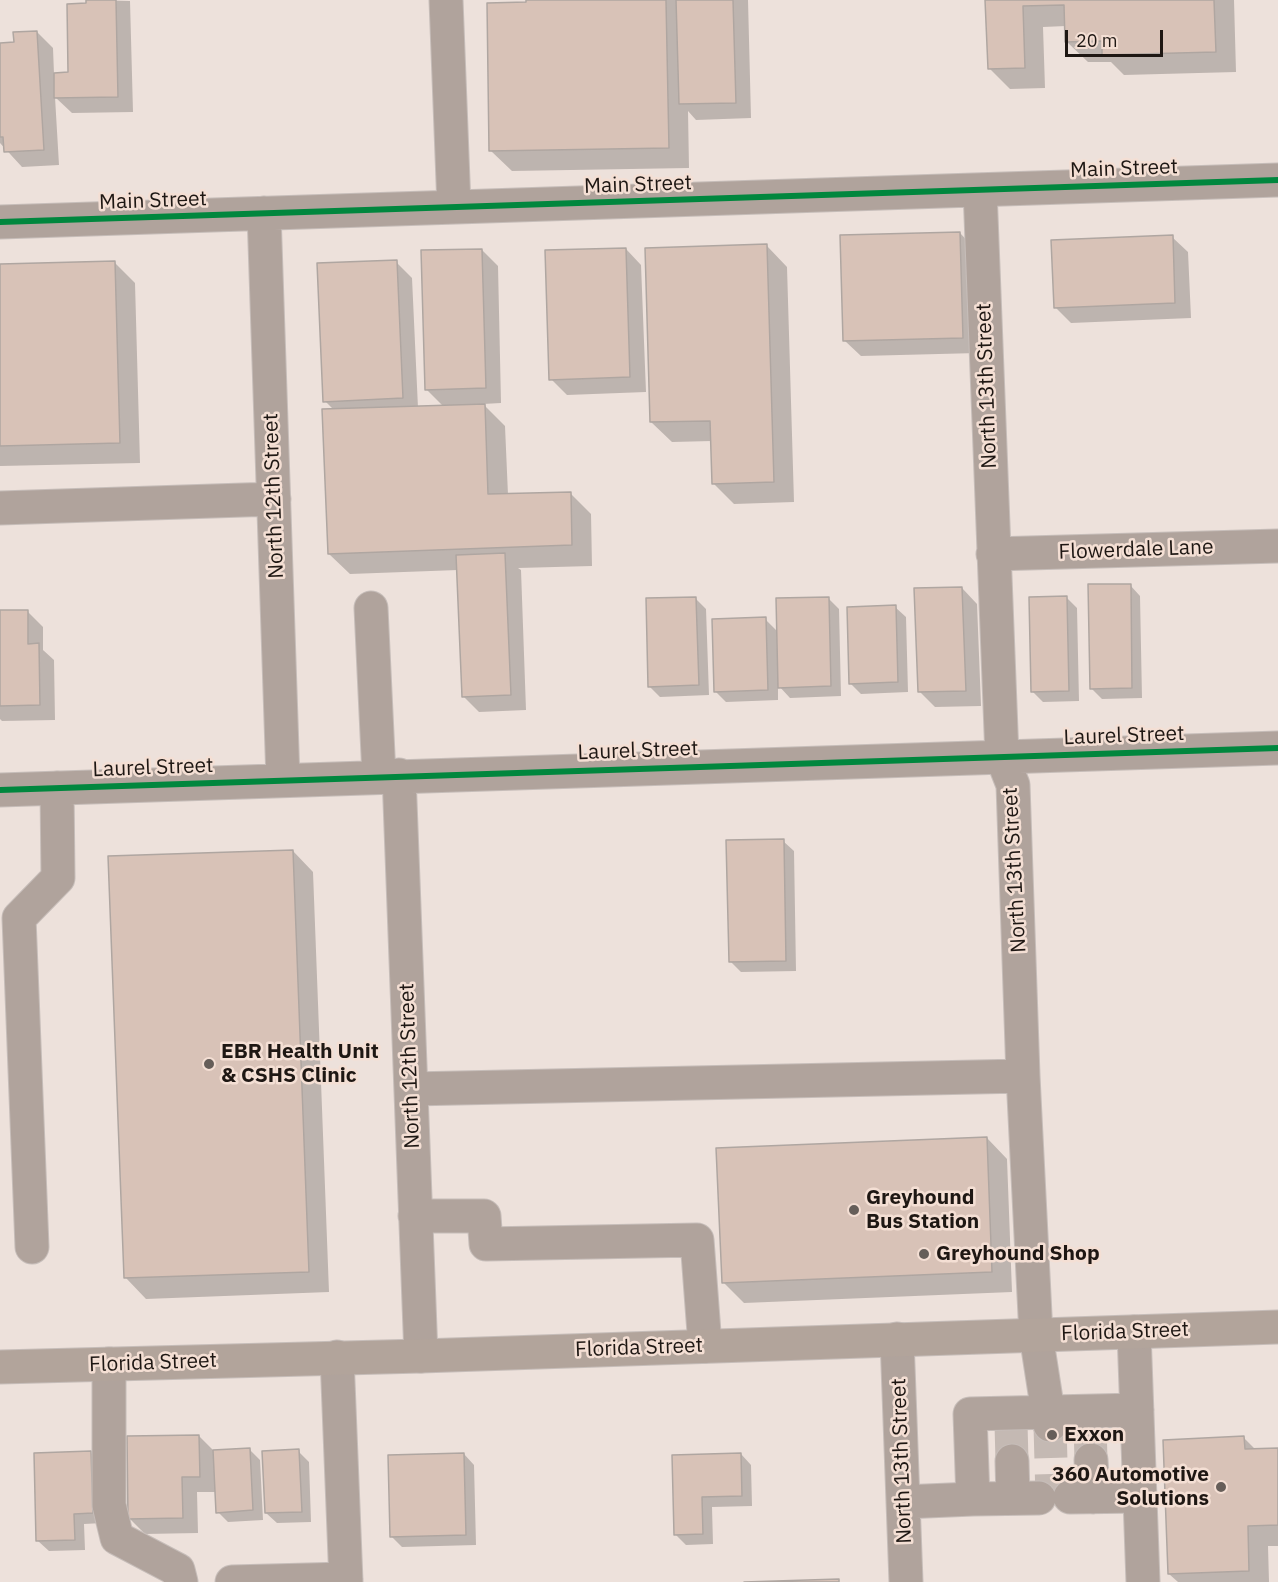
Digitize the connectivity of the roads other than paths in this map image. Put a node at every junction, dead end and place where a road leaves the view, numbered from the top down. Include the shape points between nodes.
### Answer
1 (446, 0) edge
2 (1278, 180) edge
3 (980, 190) junction
4 (454, 207) junction
5 (264, 213) junction
6 (0, 222) edge
7 (274, 499) junction
8 (0, 508) edge
9 (1278, 546) edge
10 (993, 554) junction
11 (370, 608) dead end
12 (1278, 748) edge
13 (1002, 757) junction
14 (389, 776) junction
15 (283, 780) junction
16 (57, 788) junction
17 (0, 790) edge
18 (1023, 1076) junction
19 (411, 1089) junction
20 (415, 1216) junction
21 (32, 1247) dead end
22 (1278, 1327) edge
23 (1134, 1332) junction
24 (1036, 1335) junction
25 (897, 1340) junction
26 (705, 1346) junction
27 (420, 1356) junction
28 (337, 1357) junction
29 (109, 1365) junction
30 (0, 1367) edge
31 (1137, 1410) junction
32 (1050, 1419) junction
33 (1091, 1460) dead end
34 (1012, 1461) dead end
35 (1140, 1496) junction
36 (1054, 1498) junction
37 (972, 1499) junction
38 (903, 1502) junction
39 (346, 1580) edge
40 (182, 1582) edge
41 (232, 1582) edge
42 (906, 1582) edge
43 (1143, 1582) edge

1 - 4 street
2 - 3 street, Main Street
3 - 4 street, Main Street
3 - 10 street, North 13th Street
4 - 5 street, Main Street
5 - 6 street, Main Street
5 - 7 street, North 12th Street
7 - 8 street
7 - 15 street, North 12th Street
9 - 10 street, Flowerdale Lane
10 - 13 street, North 13th Street
11 - 14 street, North 12th Street
12 - 13 street, Laurel Street
13 - 14 street, Laurel Street
13 - 18 street, North 13th Street via 1013,784
14 - 15 street, Laurel Street
14 - 19 street, North 12th Street
15 - 16 street, Laurel Street
16 - 17 street, Laurel Street
16 - 21 street via 58,878 19,918
18 - 19 street
18 - 24 street, North 13th Street
19 - 20 street, North 12th Street
20 - 26 street via 484,1216 486,1244 697,1240
20 - 27 street, North 12th Street
22 - 23 main road, Florida Street
23 - 24 main road, Florida Street
23 - 31 street
24 - 25 main road, Florida Street
24 - 32 street, North 13th Street
25 - 26 main road, Florida Street
25 - 38 street, North 13th Street
26 - 27 main road, Florida Street
27 - 28 main road, Florida Street
28 - 29 main road, Florida Street
28 - 39 street
29 - 30 main road, Florida Street
29 - 40 street via 109,1505 117,1538 178,1570
31 - 32 street via 1090,1418
31 - 35 street
32 - 37 street via 970,1413
33 - 36 street
34 - 36 street
35 - 36 street
35 - 43 street
36 - 37 street
37 - 38 street
38 - 42 street, North 13th Street
39 - 41 street

